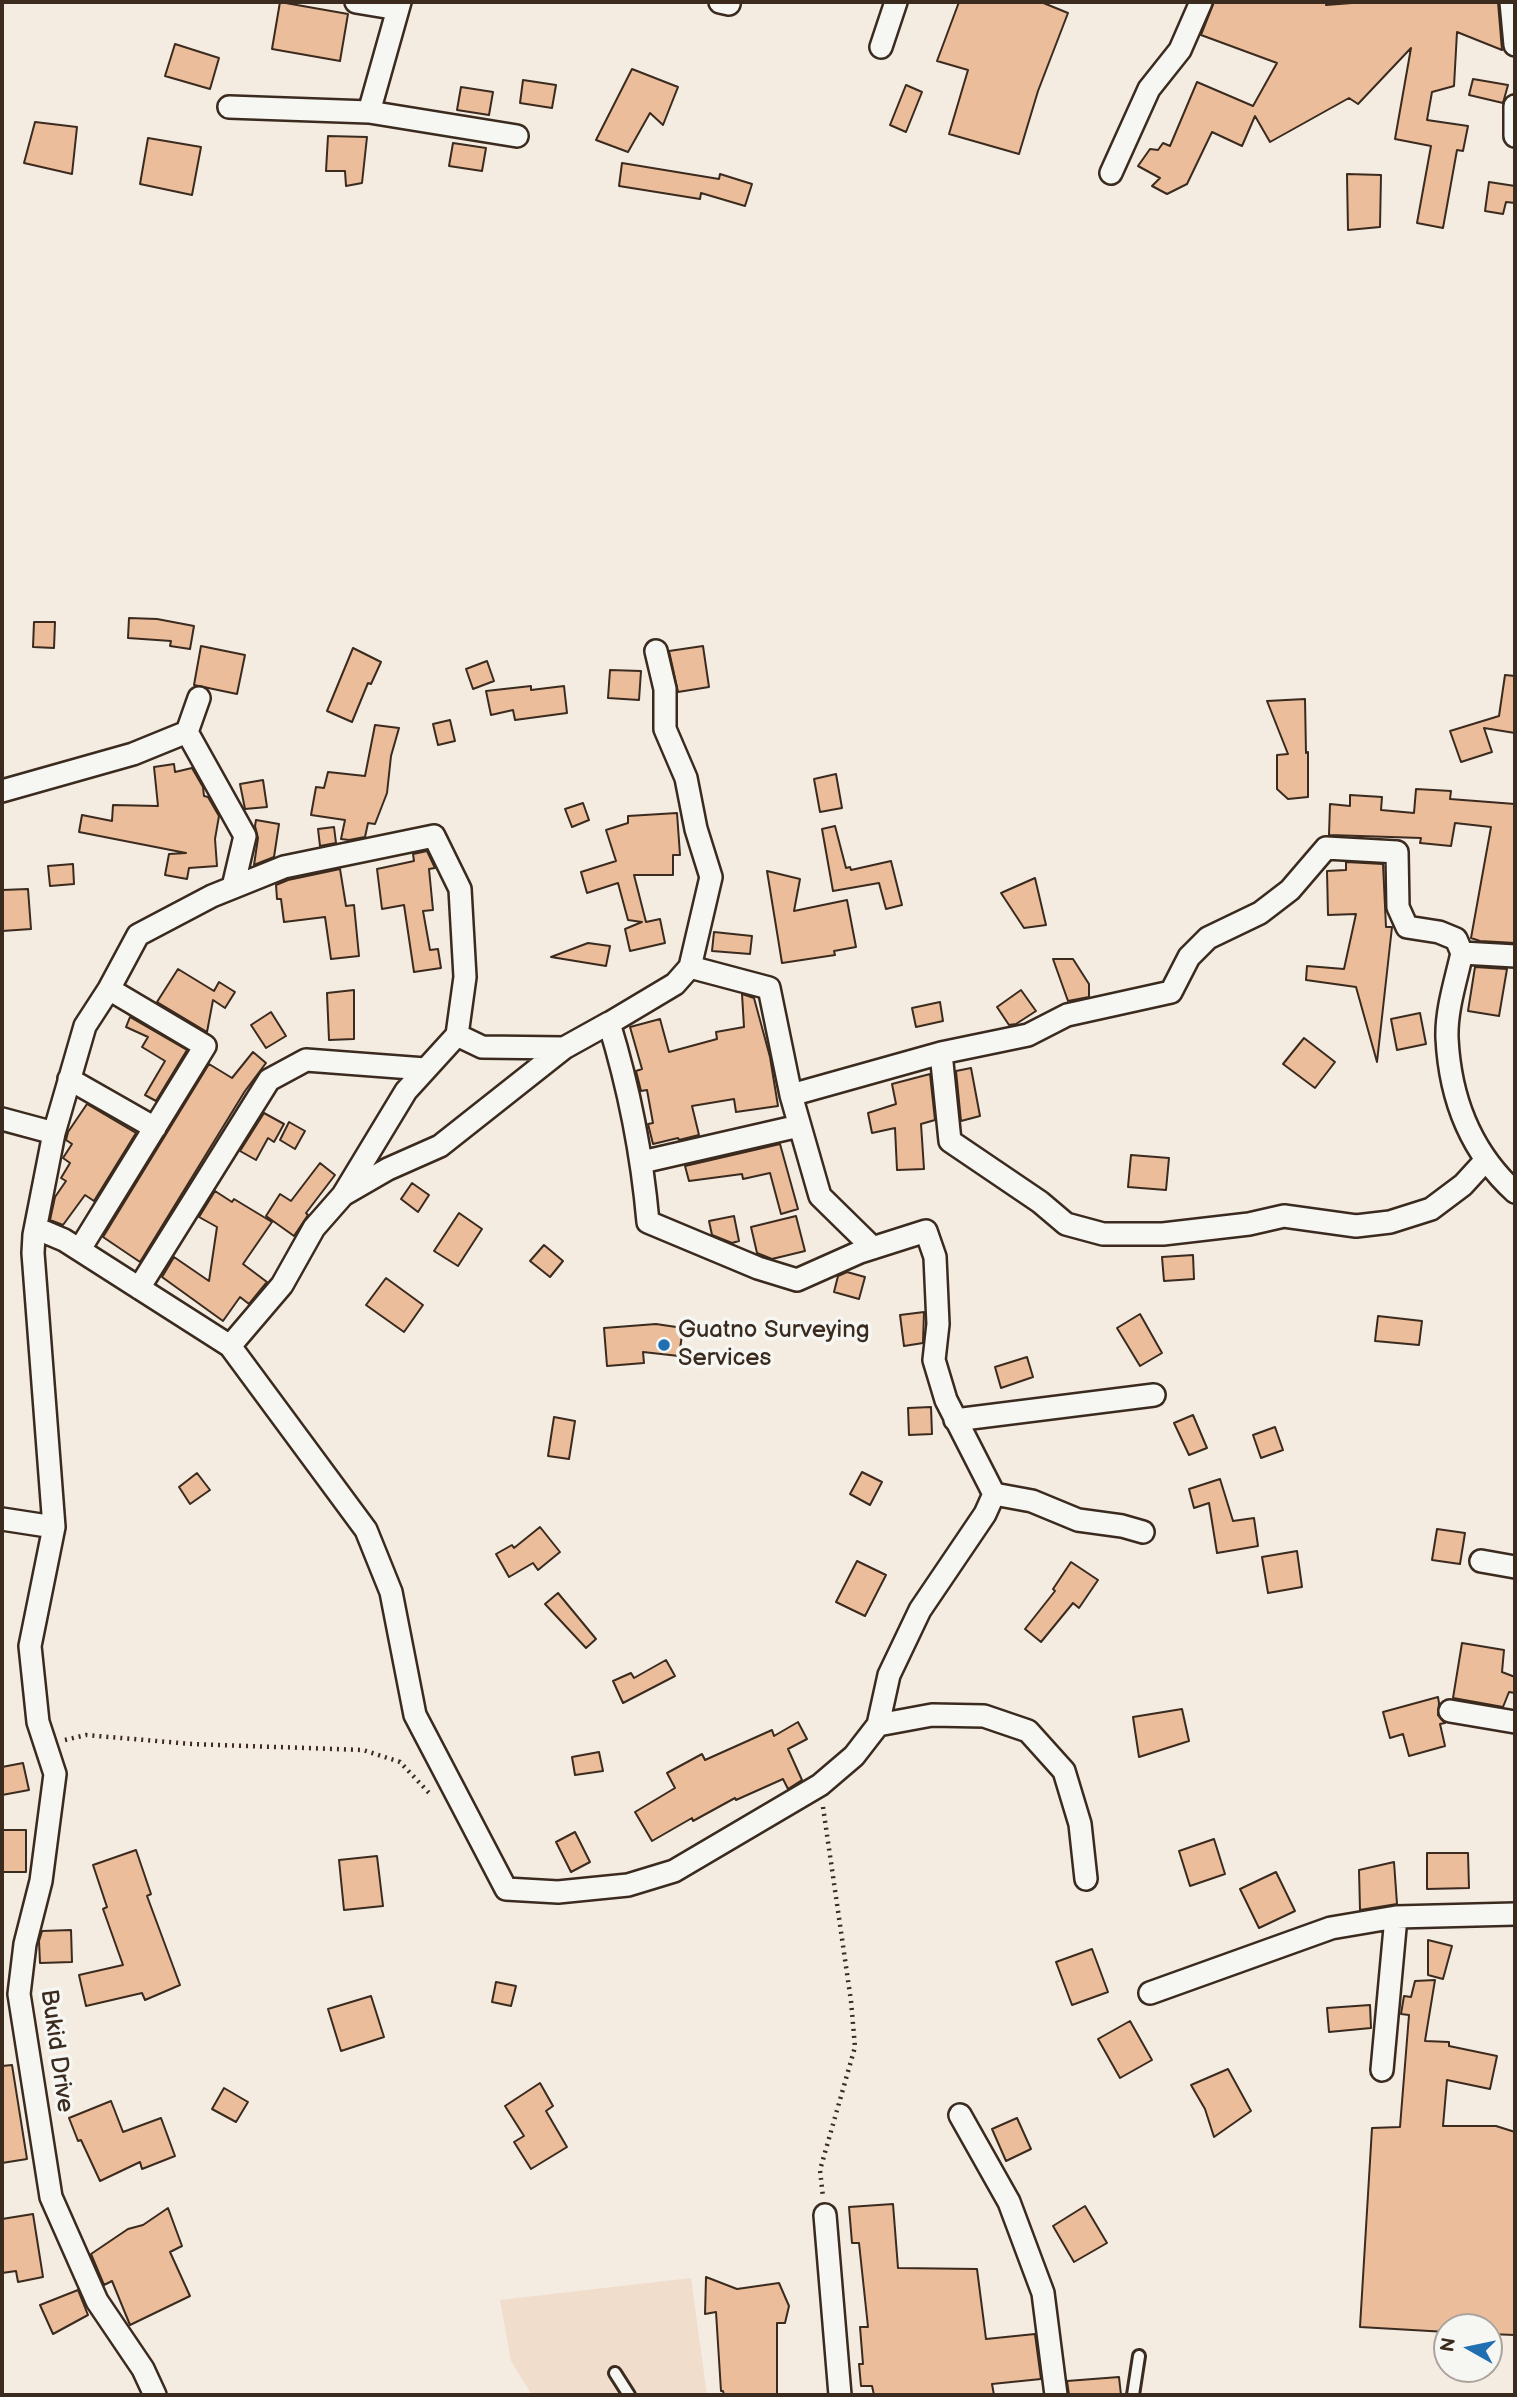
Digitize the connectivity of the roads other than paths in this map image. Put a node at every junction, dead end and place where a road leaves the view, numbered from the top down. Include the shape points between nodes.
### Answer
1 (356, 2) edge
2 (896, 2) edge
3 (1201, 2) edge
4 (1511, 2) edge
5 (399, 6) edge
6 (1515, 45) edge
7 (881, 47) dead end
8 (1515, 106) edge
9 (229, 107) dead end
10 (369, 112) junction
11 (517, 136) dead end
12 (1515, 136) edge
13 (1111, 173) dead end
14 (656, 651) dead end
15 (199, 698) dead end
16 (187, 732) junction
17 (2, 791) edge
18 (233, 887) junction
19 (1462, 953) junction
20 (1515, 956) edge
21 (690, 967) junction
22 (109, 989) junction
23 (603, 1027) junction
24 (457, 1035) junction
25 (564, 1048) junction
26 (941, 1054) junction
27 (425, 1069) junction
28 (69, 1079) junction
29 (790, 1095) junction
30 (2, 1119) edge
31 (799, 1126) junction
32 (155, 1128) junction
33 (54, 1133) junction
34 (1485, 1161) junction
35 (642, 1162) junction
36 (1515, 1192) edge
37 (342, 1195) junction
38 (34, 1235) junction
39 (873, 1248) junction
40 (80, 1249) junction
41 (139, 1288) junction
42 (230, 1346) junction
43 (1154, 1395) dead end
44 (956, 1420) junction
45 (994, 1494) junction
46 (2, 1519) edge
47 (54, 1527) junction
48 (1143, 1532) dead end
49 (1481, 1561) dead end
50 (1515, 1567) edge
51 (1450, 1711) dead end
52 (1515, 1722) edge
53 (878, 1725) junction
54 (1086, 1880) dead end
55 (1515, 1914) edge
56 (1396, 1917) junction
57 (1150, 1993) dead end
58 (1382, 2070) dead end
59 (960, 2115) dead end
60 (825, 2215) road end
61 (1139, 2356) dead end
62 (615, 2374) dead end
63 (155, 2395) edge
64 (629, 2395) edge
65 (840, 2395) edge
66 (1056, 2395) edge
67 (1133, 2395) edge

1 - 5 street
2 - 7 street
3 - 13 street via 1180,50 1149,89
4 - 6 street
5 - 10 street
8 - 12 street
9 - 10 street
10 - 11 street
14 - 21 street via 665,689 666,729 686,778 711,877
15 - 16 street
16 - 17 street via 132,754
16 - 18 street via 245,836
18 - 22 street, Bukid Drive via 138,935
18 - 24 street, Bukid Drive via 284,867 434,836 460,889 465,977
19 - 20 street
19 - 26 street via 1456,939 1407,927 1398,907 1397,852 1326,848 1290,890 1260,914 1208,939 1189,957 1171,992 1068,1015 1028,1035
19 - 34 street via 1447,1037 1455,1093 1467,1132
21 - 23 street via 675,984
21 - 29 street via 769,988
22 - 28 street, Bukid Drive via 85,1026
22 - 32 street via 205,1046
23 - 25 street
23 - 35 street via 609,1023 621,1063
24 - 25 street via 482,1047
24 - 27 street
25 - 37 street via 440,1146
26 - 29 street
26 - 34 street via 950,1141 1066,1224 1102,1234 1163,1234 1284,1216 1356,1226 1390,1222 1431,1209
27 - 37 street via 405,1091
27 - 41 street via 306,1060 269,1080
28 - 32 street
28 - 33 street, Bukid Drive
29 - 31 street
30 - 33 street
31 - 35 street
31 - 39 street via 820,1196
32 - 40 street
33 - 38 street, Bukid Drive
34 - 36 street
35 - 39 street via 648,1222 758,1268 797,1280
37 - 42 street via 314,1228 282,1285
38 - 40 street via 45,1232
38 - 47 street, Bukid Drive
39 - 44 street via 926,1231 935,1257 938,1324 934,1360
40 - 41 street
41 - 42 street
42 - 53 street via 366,1530 391,1592 415,1715 506,1889 558,1892 628,1885 674,1871 820,1785 854,1756
43 - 44 street
44 - 45 street
45 - 48 street via 1032,1501 1078,1520
45 - 53 street via 920,1610 889,1675
46 - 47 street
47 - 63 street, Bukid Drive via 30,1646 38,1722 55,1774 19,1994 51,2197 97,2301
49 - 50 street
51 - 52 street
53 - 54 street via 932,1715 984,1716 1028,1731 1063,1771 1080,1824
55 - 56 street
56 - 57 street via 1331,1928
56 - 58 street
59 - 66 street via 1009,2202 1043,2293
60 - 65 street
61 - 67 lane
62 - 64 lane

